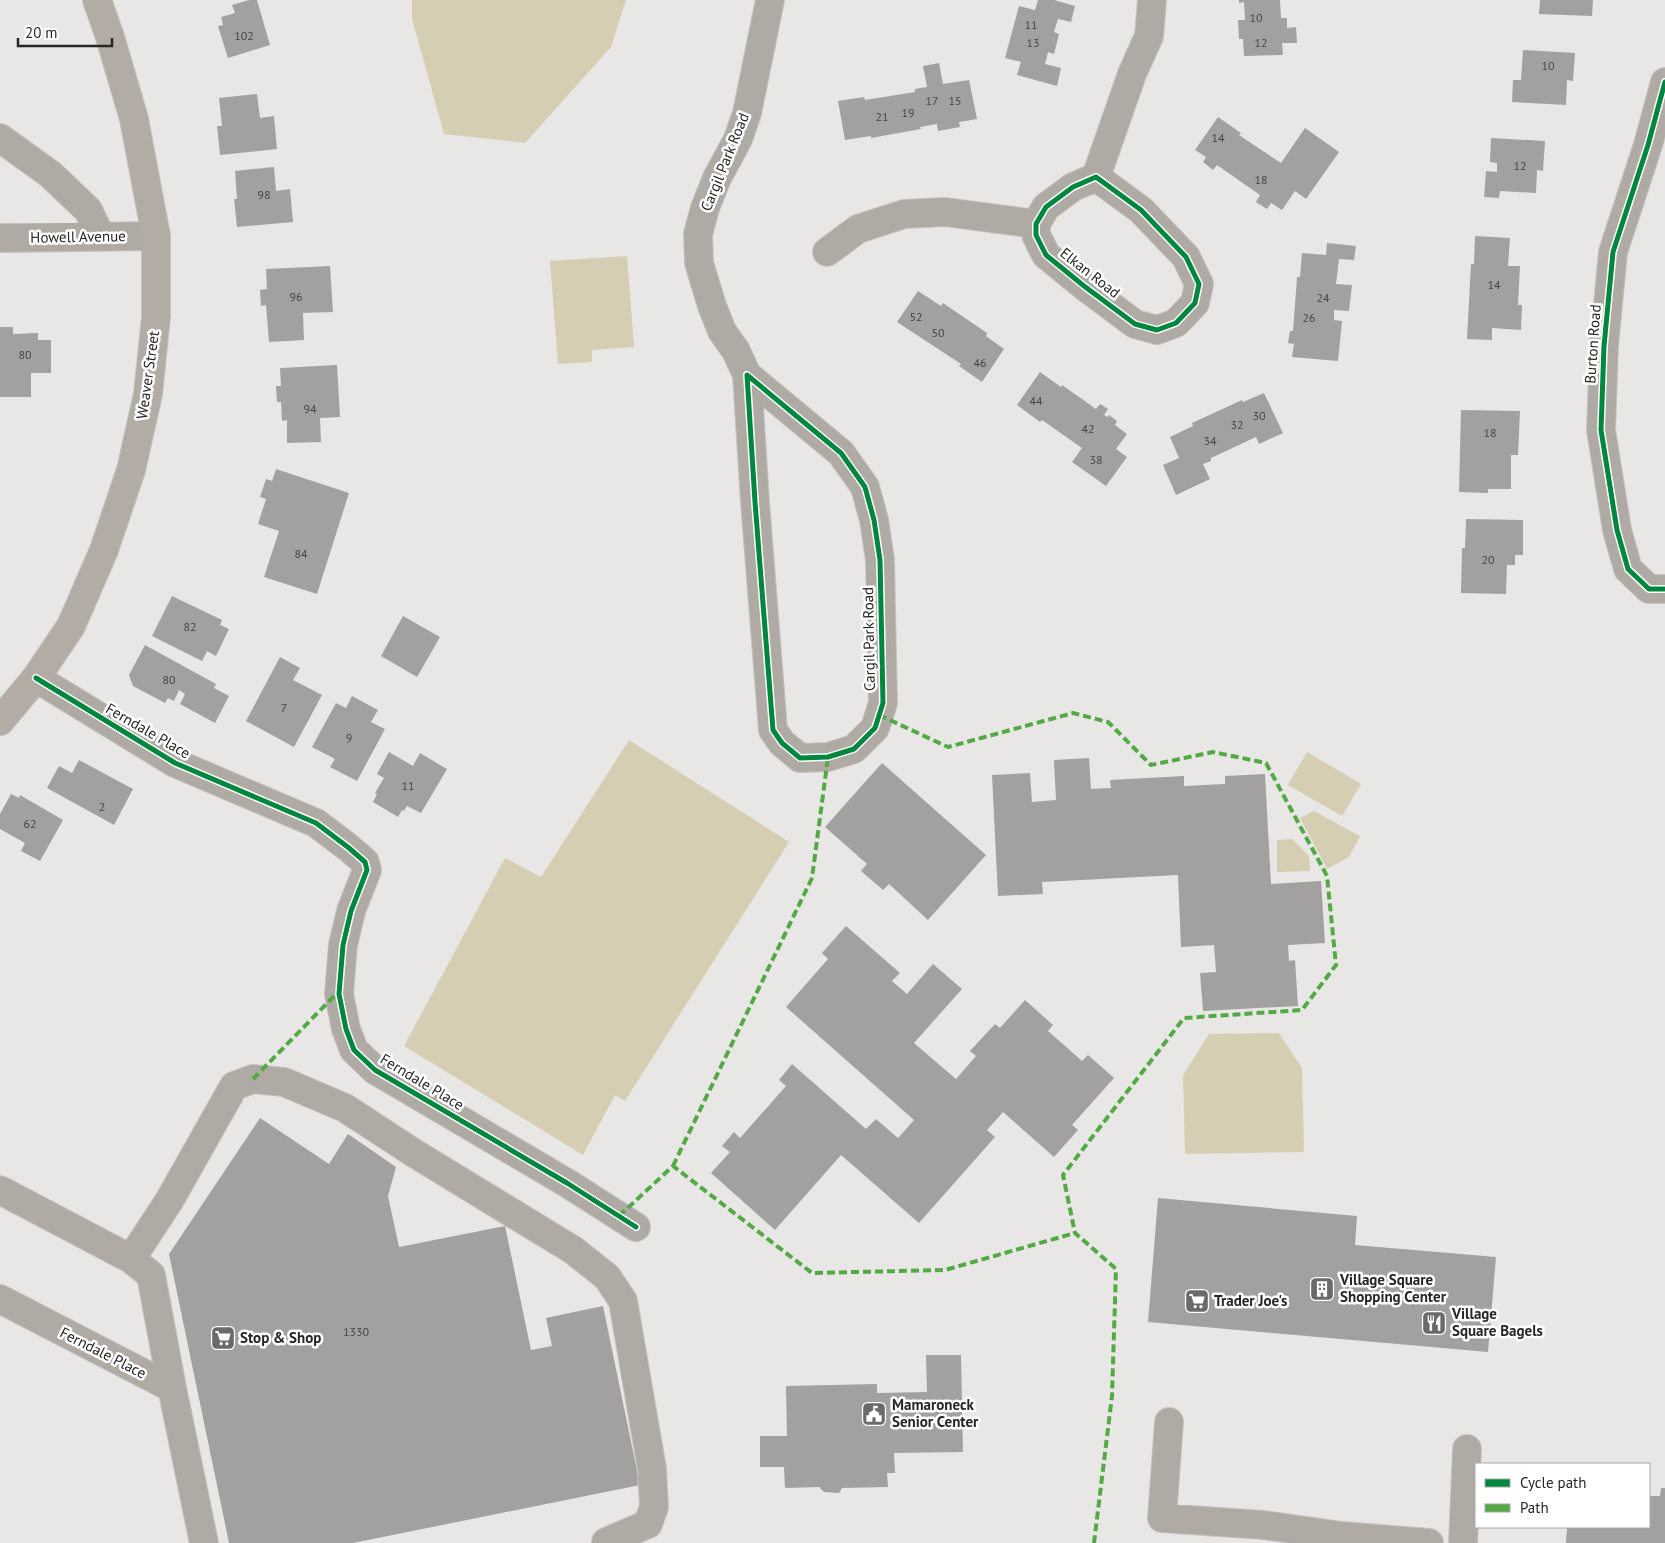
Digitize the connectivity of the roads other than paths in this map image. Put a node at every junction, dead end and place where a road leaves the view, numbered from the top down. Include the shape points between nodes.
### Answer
1 (97, 0) edge
2 (770, 0) edge
3 (1152, 0) edge
4 (1665, 82) edge
5 (0, 138) edge
6 (1096, 177) junction
7 (1036, 224) junction
8 (156, 236) junction
9 (101, 237) junction
10 (0, 238) edge
11 (827, 252) dead end
12 (747, 375) junction
13 (1665, 589) edge
14 (36, 678) junction
15 (0, 721) edge
16 (0, 1190) edge
17 (636, 1227) dead end
18 (132, 1259) junction
19 (0, 1299) edge
20 (172, 1388) junction
21 (1169, 1422) dead end
22 (1467, 1448) dead end
23 (606, 1542) edge
24 (204, 1543) edge
25 (1429, 1543) edge
26 (1462, 1543) edge

1 - 8 main road, Weaver Street via 134,119
2 - 12 street, Cargil Park Road via 746,113 738,139 716,178 698,234 699,263 712,306
3 - 6 street via 1149,36 1132,74
4 - 13 street, Burton Road via 1613,252 1604,346 1601,430 1617,530 1628,569 1648,589
5 - 9 street via 50,174 88,210
6 - 7 street via 1073,187 1046,207
6 - 7 street, Elkan Road via 1140,210 1186,257 1199,284 1195,303 1176,323 1157,330 1135,324 1046,255 1036,235
7 - 11 street via 945,212 904,214 858,229
8 - 9 street, Howell Avenue
8 - 14 main road, Weaver Street via 156,317 148,394 131,470 104,550 71,626
9 - 10 street, Howell Avenue
12 - 12 street, Cargil Park Road via 773,730 782,743 800,758 828,757 854,749 875,728 883,703 880,560 874,520 865,487 841,453
14 - 15 main road, Weaver Street
14 - 17 street, Ferndale Place via 175,763 316,823 365,862 367,870 351,911 343,945 340,991 346,1029 354,1050 375,1070
16 - 18 street
18 - 20 street via 151,1275
18 - 23 street via 234,1086 253,1079 284,1082 345,1108 573,1250 607,1278 623,1301 652,1469 654,1507 648,1524
19 - 20 street, Ferndale Place
20 - 24 street
21 - 25 street via 1162,1518
22 - 26 street

